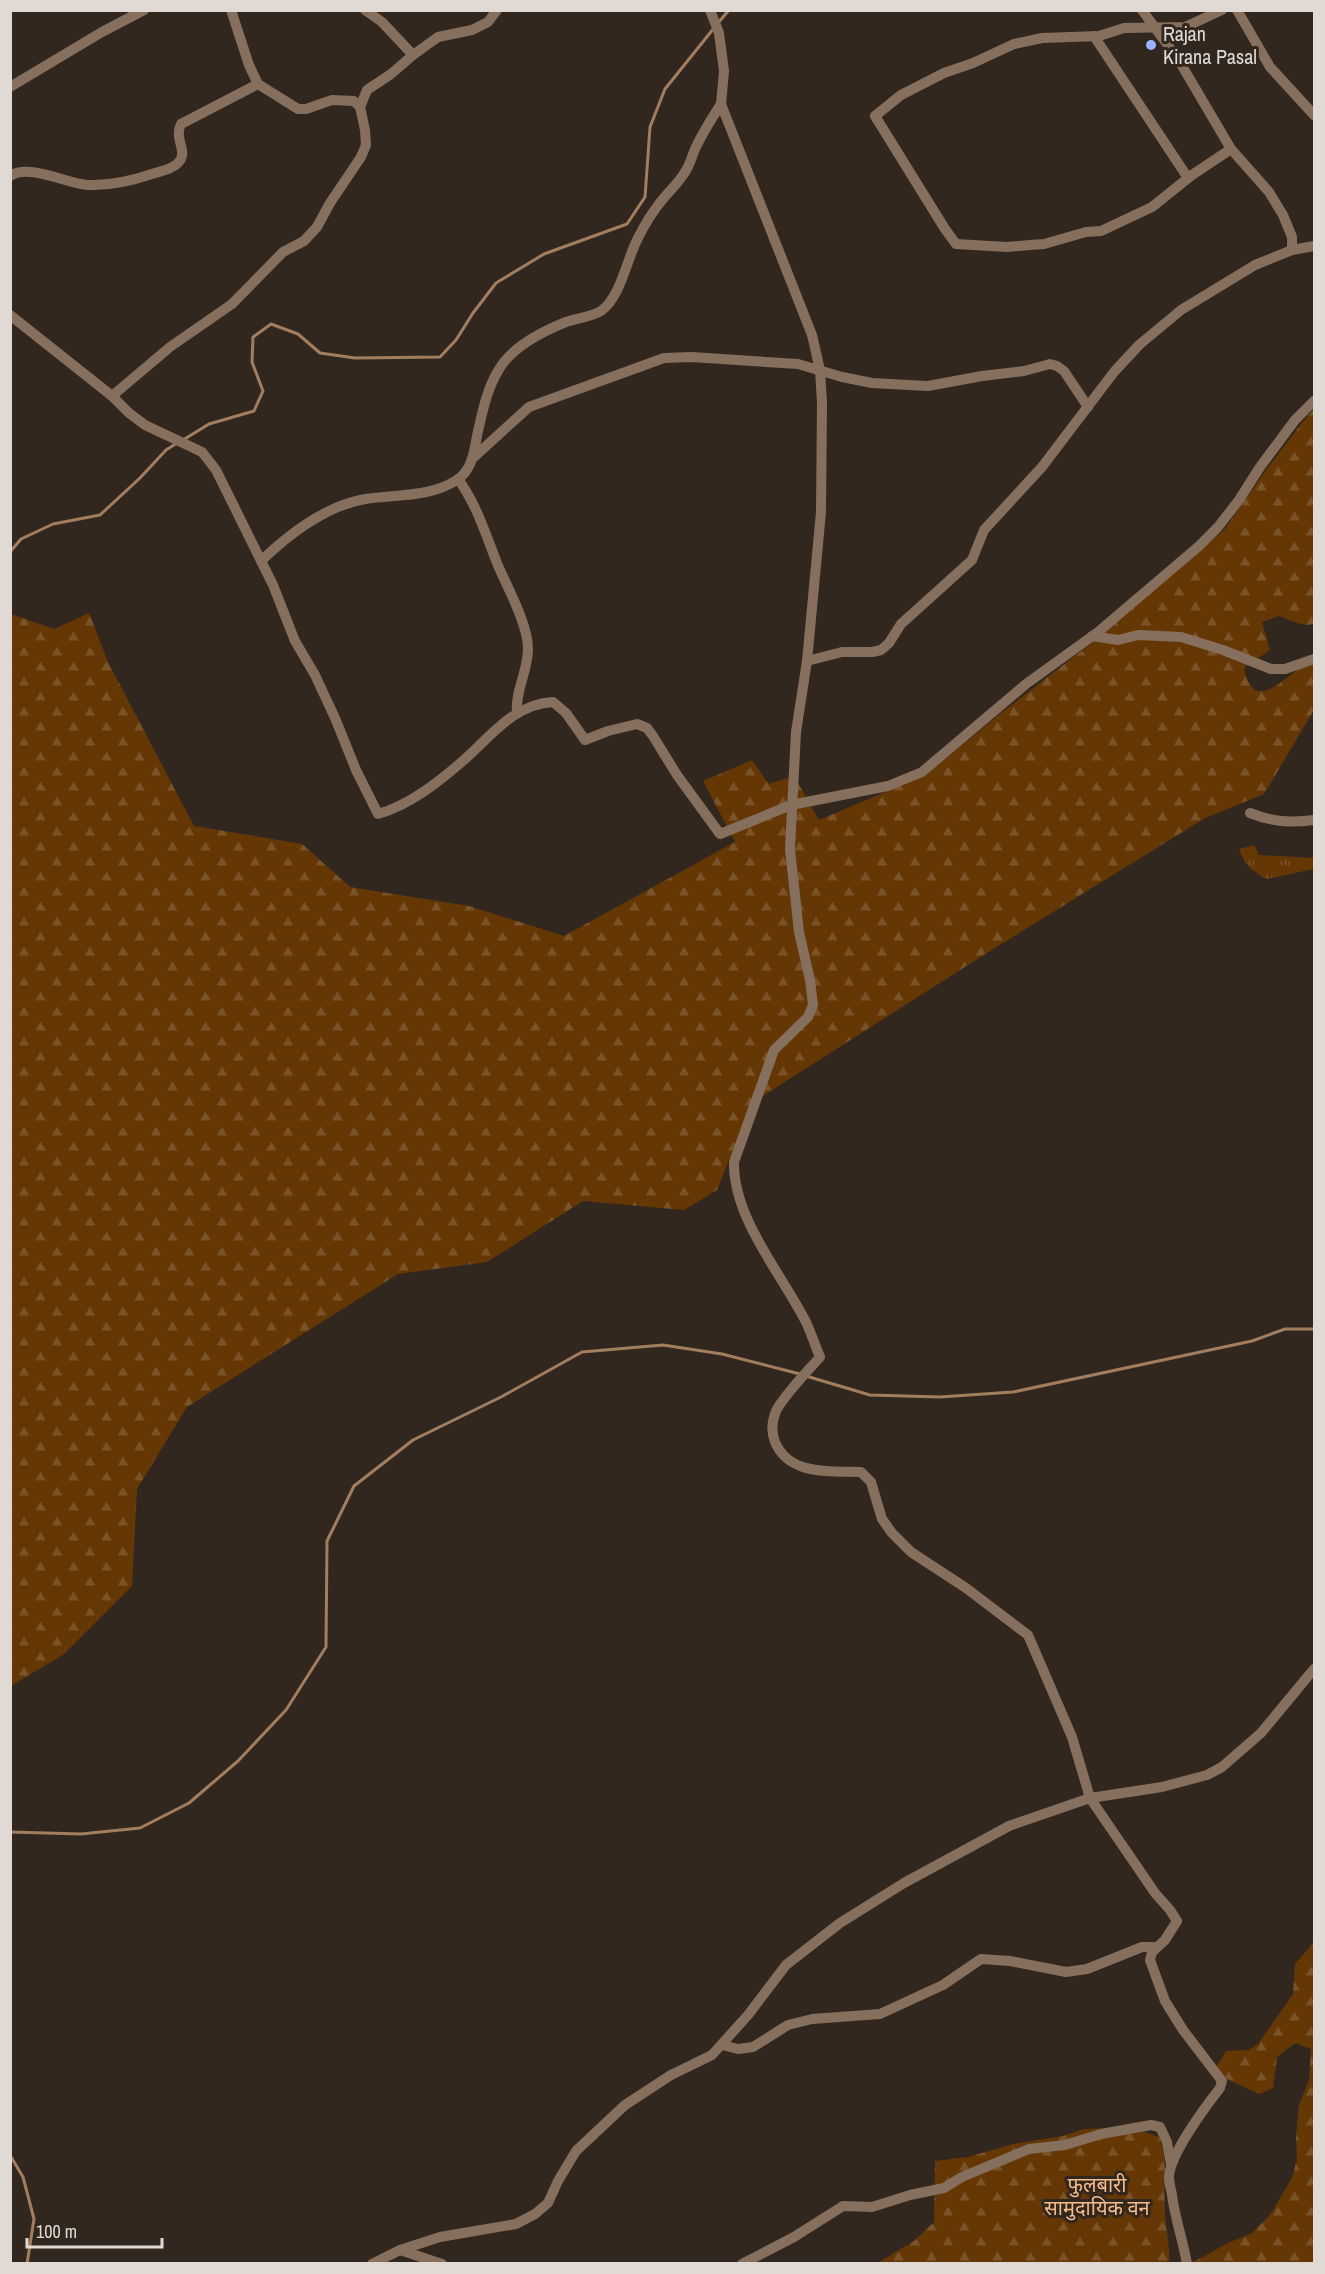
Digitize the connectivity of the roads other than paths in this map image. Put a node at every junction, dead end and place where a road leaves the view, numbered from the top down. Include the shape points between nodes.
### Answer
1 (144, 10) edge
2 (231, 10) edge
3 (366, 10) edge
4 (496, 10) edge
5 (1142, 10) edge
6 (1222, 10) edge
7 (1237, 10) edge
8 (710, 11) edge
9 (1155, 28) junction
10 (1094, 36) junction
11 (413, 55) junction
12 (258, 84) junction
13 (10, 87) edge
14 (721, 104) junction
15 (360, 107) junction
16 (1314, 115) edge
17 (1231, 149) junction
18 (10, 176) edge
19 (1188, 178) junction
20 (1314, 246) edge
21 (1292, 250) junction
22 (10, 315) edge
23 (820, 370) junction
24 (112, 396) junction
25 (1314, 401) edge
26 (1088, 407) junction
27 (474, 457) junction
28 (458, 479) junction
29 (261, 561) junction
30 (1092, 636) junction
31 (1314, 659) edge
32 (807, 661) junction
33 (517, 712) junction
34 (791, 805) junction
35 (1250, 813) dead end
36 (1314, 820) edge
37 (1314, 1669) edge
38 (1090, 1798) junction
39 (1157, 1947) junction
40 (722, 2045) junction
41 (1171, 2165) junction
42 (400, 2250) junction
43 (372, 2264) edge
44 (442, 2264) edge
45 (742, 2264) edge
46 (1187, 2264) edge

1 - 13 street
2 - 12 street
3 - 11 street
4 - 11 street via 488,21 472,30 438,37
5 - 9 street
6 - 9 street via 1185,27
7 - 16 street via 1270,67
8 - 14 street via 719,33 724,71
9 - 10 street via 1124,28
9 - 17 street
10 - 19 street
10 - 19 street via 1042,38 1014,44 901,95 875,116 956,244 1044,244 1101,231 1152,207
11 - 15 street via 367,90
12 - 15 street via 298,109 332,100 354,101
12 - 18 street via 181,123 178,140 183,153 167,170 110,185 85,185 26,172
14 - 23 street via 812,335
14 - 27 street via 707,124 686,171 646,223 624,276 601,310 523,343 506,358 496,373 486,403
15 - 24 street via 366,145 317,227 304,241 283,252 232,304 170,347
17 - 19 street
17 - 21 street via 1279,207 1292,237
20 - 21 street
21 - 26 street via 1256,265 1181,310 1139,345
22 - 24 street
23 - 26 street via 872,383 928,386 1050,364 1064,371
23 - 27 street via 798,364 738,359 664,358 529,407
23 - 32 street via 821,512
24 - 29 street via 145,425 202,452 216,470
25 - 30 street via 1295,420 1218,527
26 - 32 street via 1042,467 984,530 972,560 901,624 889,643 872,652 842,652
27 - 28 street
28 - 29 street via 418,495 362,500 339,508 309,522
28 - 33 street via 471,497 522,623 528,647
29 - 33 street via 378,814 405,803 432,785
30 - 31 street via 1118,640 1138,635 1181,637 1271,669 1285,669
30 - 34 street via 1026,684 922,772 888,786
32 - 34 street via 795,732
33 - 34 street via 553,702 585,740 637,724 647,728 720,834
34 - 38 street via 794,888 813,1005 808,1017 774,1050 734,1162 734,1179 745,1211 807,1323 820,1357 778,1408 773,1436 785,1457 798,1465 861,1472 871,1482 882,1519 911,1552 1028,1635 1072,1737
35 - 36 street via 1281,822
37 - 38 street via 1261,1733 1222,1767 1162,1787
38 - 39 street via 1177,1921 1174,1930
38 - 40 street via 1009,1826 840,1923 786,1965
39 - 40 street via 1142,1947 1087,1969 1066,1972 981,1959 943,1984 880,2014 812,2019 788,2025 753,2047
39 - 41 street via 1150,1960 1165,2001 1222,2081
40 - 42 street via 712,2055 671,2075 625,2105 576,2151 548,2203 535,2214 516,2224 440,2237
41 - 45 street via 1160,2127 1029,2149 944,2188 872,2207 843,2206
41 - 46 street via 1173,2211
42 - 43 street
42 - 44 street

